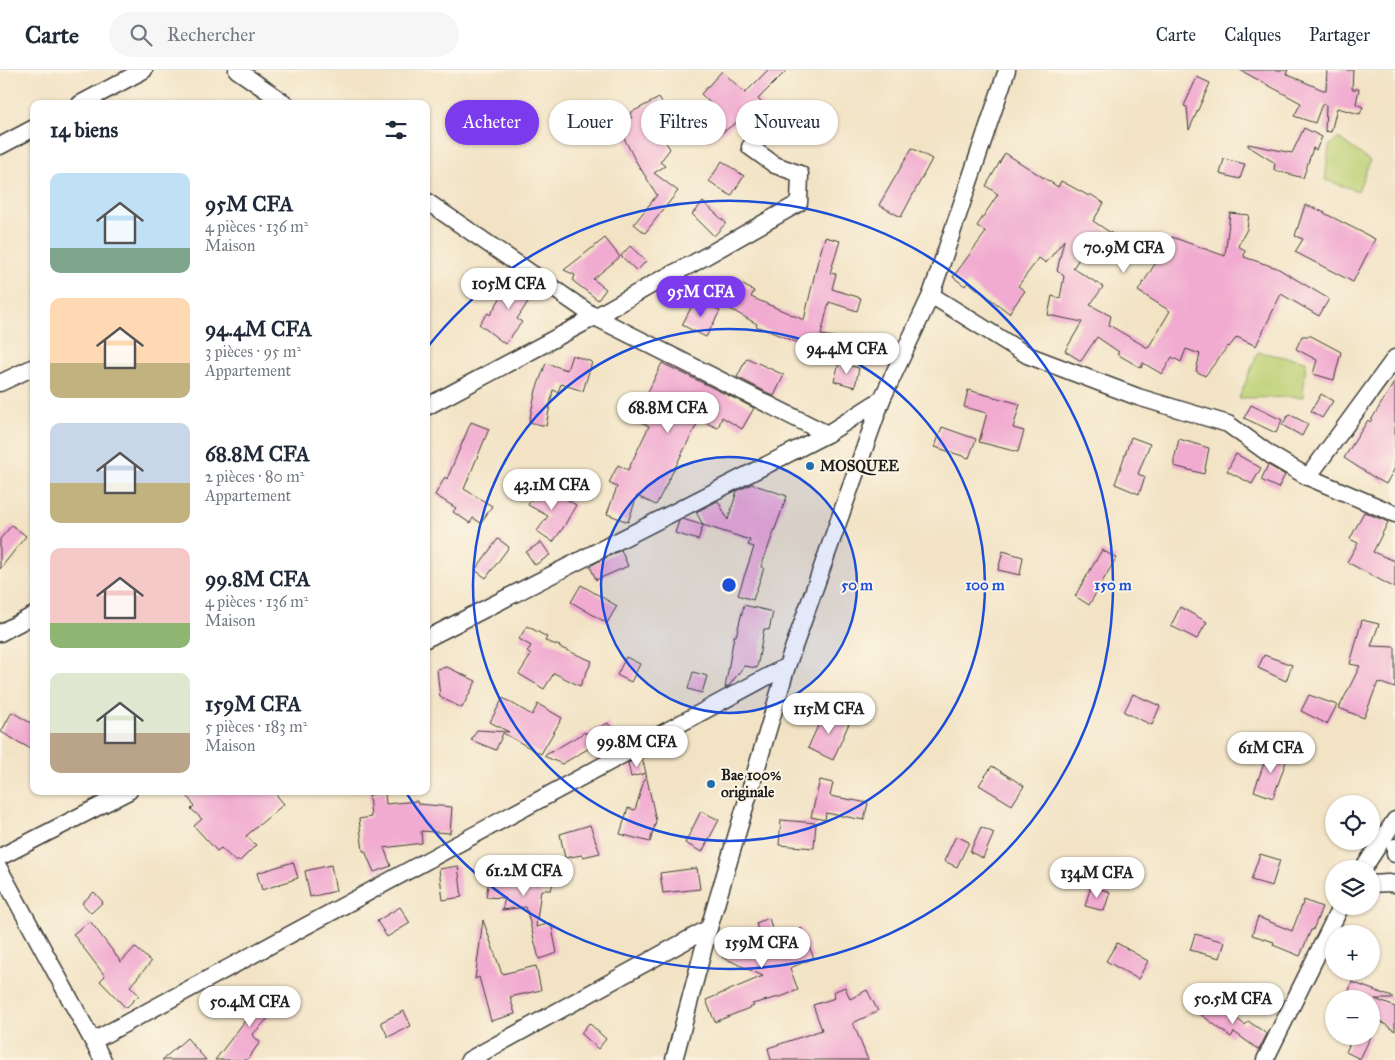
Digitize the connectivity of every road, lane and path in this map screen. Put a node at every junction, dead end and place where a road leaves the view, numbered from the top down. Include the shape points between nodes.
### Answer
1 (144, 70) edge
2 (237, 70) edge
3 (1008, 70) edge
4 (88, 100) edge
5 (280, 100) edge
6 (30, 130) edge
7 (0, 146) edge
8 (750, 146) dead end
9 (430, 204) edge
10 (931, 295) junction
11 (595, 317) junction
12 (1395, 358) edge
13 (30, 369) edge
14 (0, 383) edge
15 (882, 400) junction
16 (430, 405) edge
17 (827, 434) junction
18 (1308, 477) junction
19 (1395, 514) edge
20 (30, 617) edge
21 (0, 633) edge
22 (430, 637) edge
23 (787, 666) junction
24 (121, 795) edge
25 (1395, 820) edge
26 (1395, 848) edge
27 (1395, 854) edge
28 (0, 857) edge
29 (1369, 860) edge
30 (0, 870) edge
31 (1380, 883) edge
32 (1395, 884) edge
33 (1337, 915) edge
34 (709, 928) junction
35 (93, 1041) junction
36 (103, 1060) edge
37 (469, 1060) edge
38 (674, 1060) edge
39 (1265, 1060) edge

1 - 4 street
2 - 5 street
3 - 10 street
6 - 7 street
8 - 11 street via 775,165 800,174 798,203
9 - 11 street
10 - 15 street
10 - 18 street via 1027,355 1138,397 1228,424
11 - 16 street
11 - 17 street
12 - 18 street
13 - 14 street
15 - 17 street
15 - 23 street
17 - 22 street
18 - 19 street
20 - 21 street
23 - 34 street
23 - 35 street
24 - 28 street
25 - 29 street
26 - 27 street
30 - 35 street
31 - 32 street
33 - 39 street
34 - 37 street
34 - 38 street
35 - 36 street

